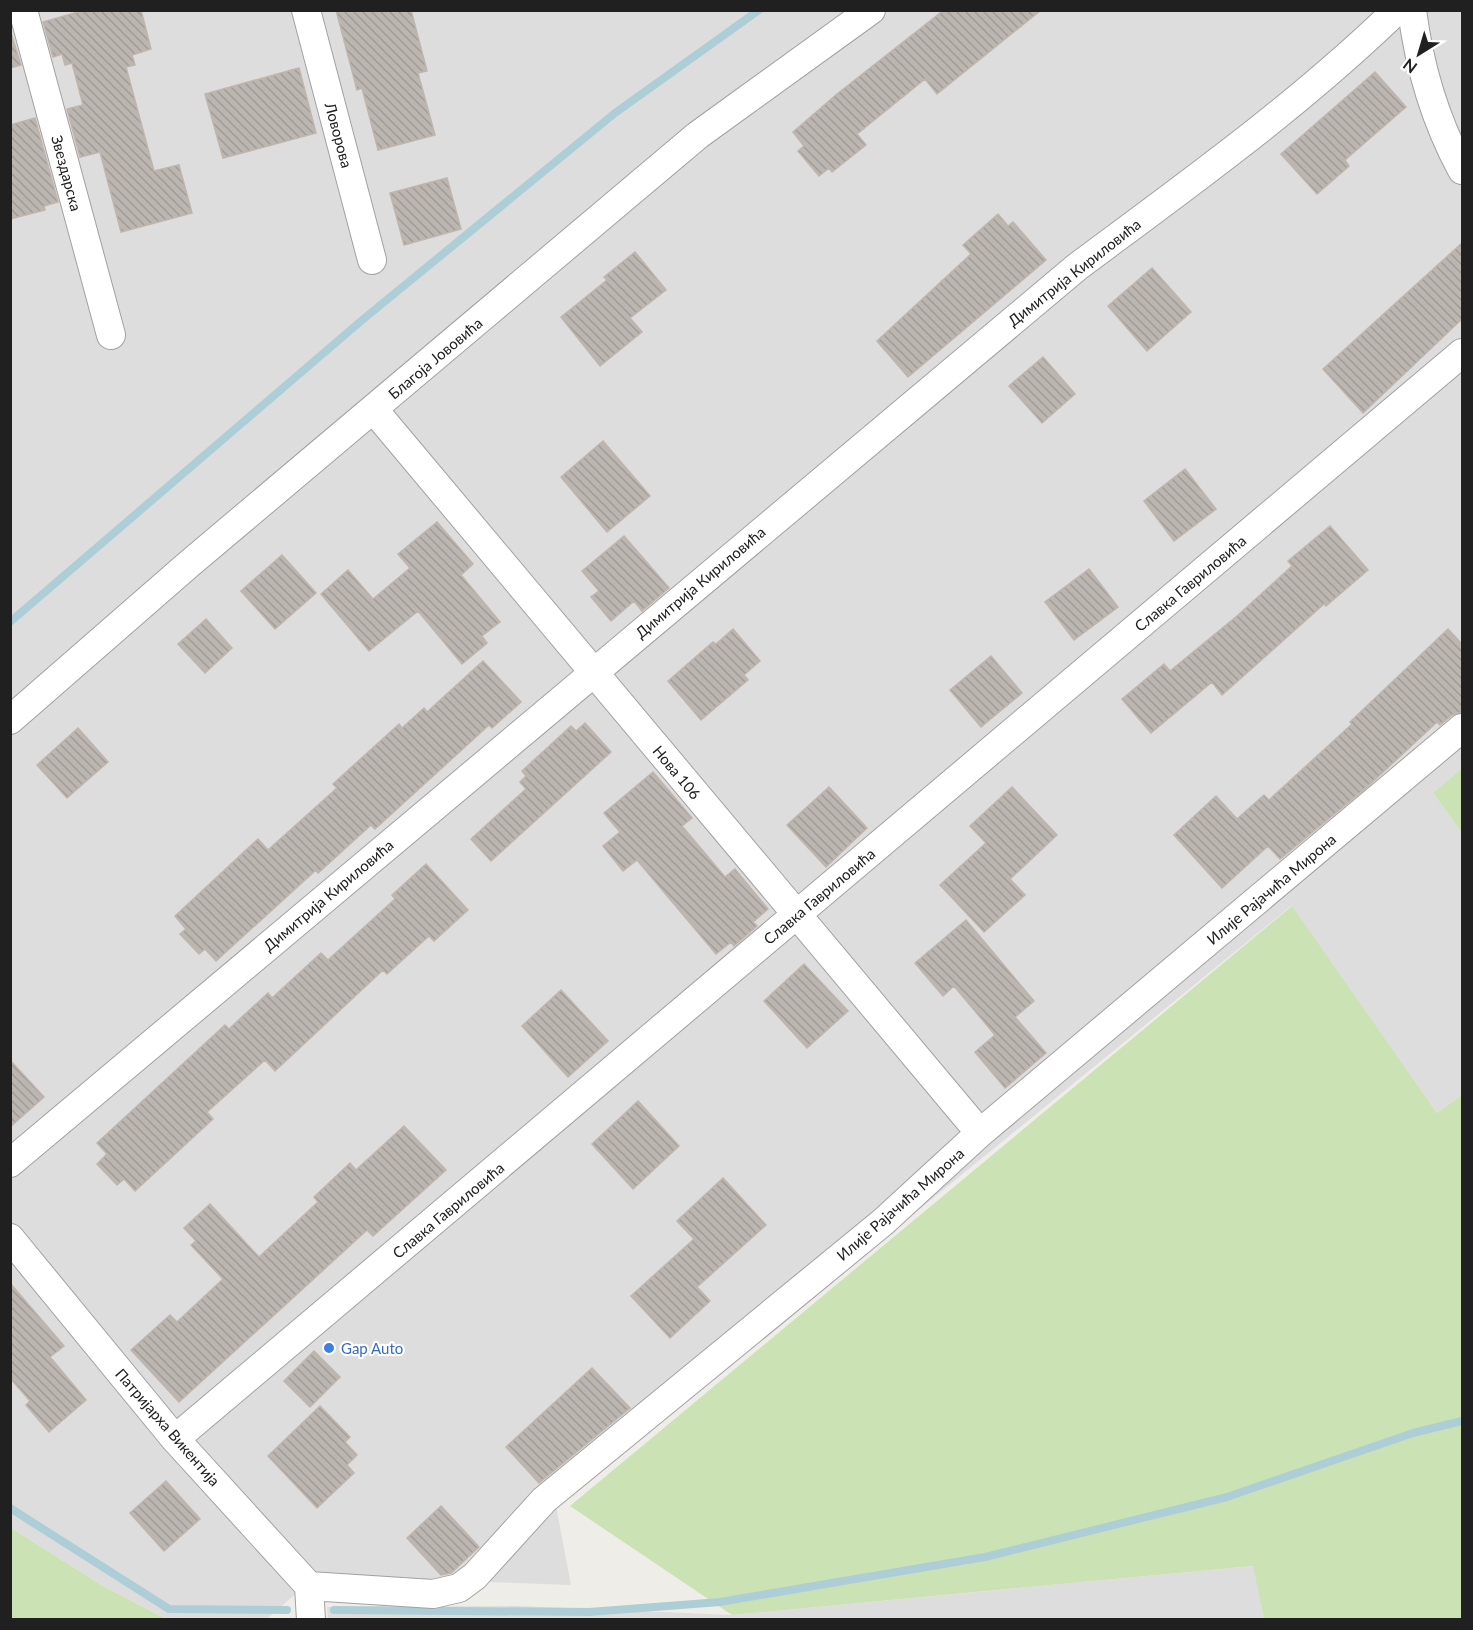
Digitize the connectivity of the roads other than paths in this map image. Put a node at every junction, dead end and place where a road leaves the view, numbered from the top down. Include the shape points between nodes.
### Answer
1 (23, 10) edge
2 (306, 10) edge
3 (871, 10) edge
4 (1397, 10) edge
5 (1412, 10) edge
6 (1462, 170) edge
7 (372, 260) dead end
8 (111, 335) dead end
9 (1462, 353) edge
10 (374, 410) junction
11 (593, 672) junction
12 (10, 720) edge
13 (1462, 728) edge
14 (797, 915) junction
15 (980, 1133) junction
16 (10, 1163) edge
17 (10, 1238) edge
18 (176, 1439) junction
19 (309, 1586) junction
20 (311, 1620) edge

1 - 8 street, Звездарска
2 - 7 street, Ловорова
3 - 10 street, Благоја Јововића via 698,135
4 - 11 street, Димитрија Кириловића via 1341,64 1240,146 1077,267
5 - 6 street via 1420,61
9 - 14 street, Славка Гавриловића
10 - 11 street, Нова 106
10 - 12 street, Благоја Јововића
11 - 14 street, Нова 106
11 - 16 street, Димитрија Кириловића
13 - 15 street, Илије Рајачића Мирона
14 - 15 street, Нова 106
14 - 18 street, Славка Гавриловића
15 - 19 street, Илије Рајачића Мирона via 883,1222 544,1500 475,1576 459,1588 434,1594
17 - 18 street, Патријарха Викентија
18 - 19 street, Патријарха Викентија
19 - 20 street

